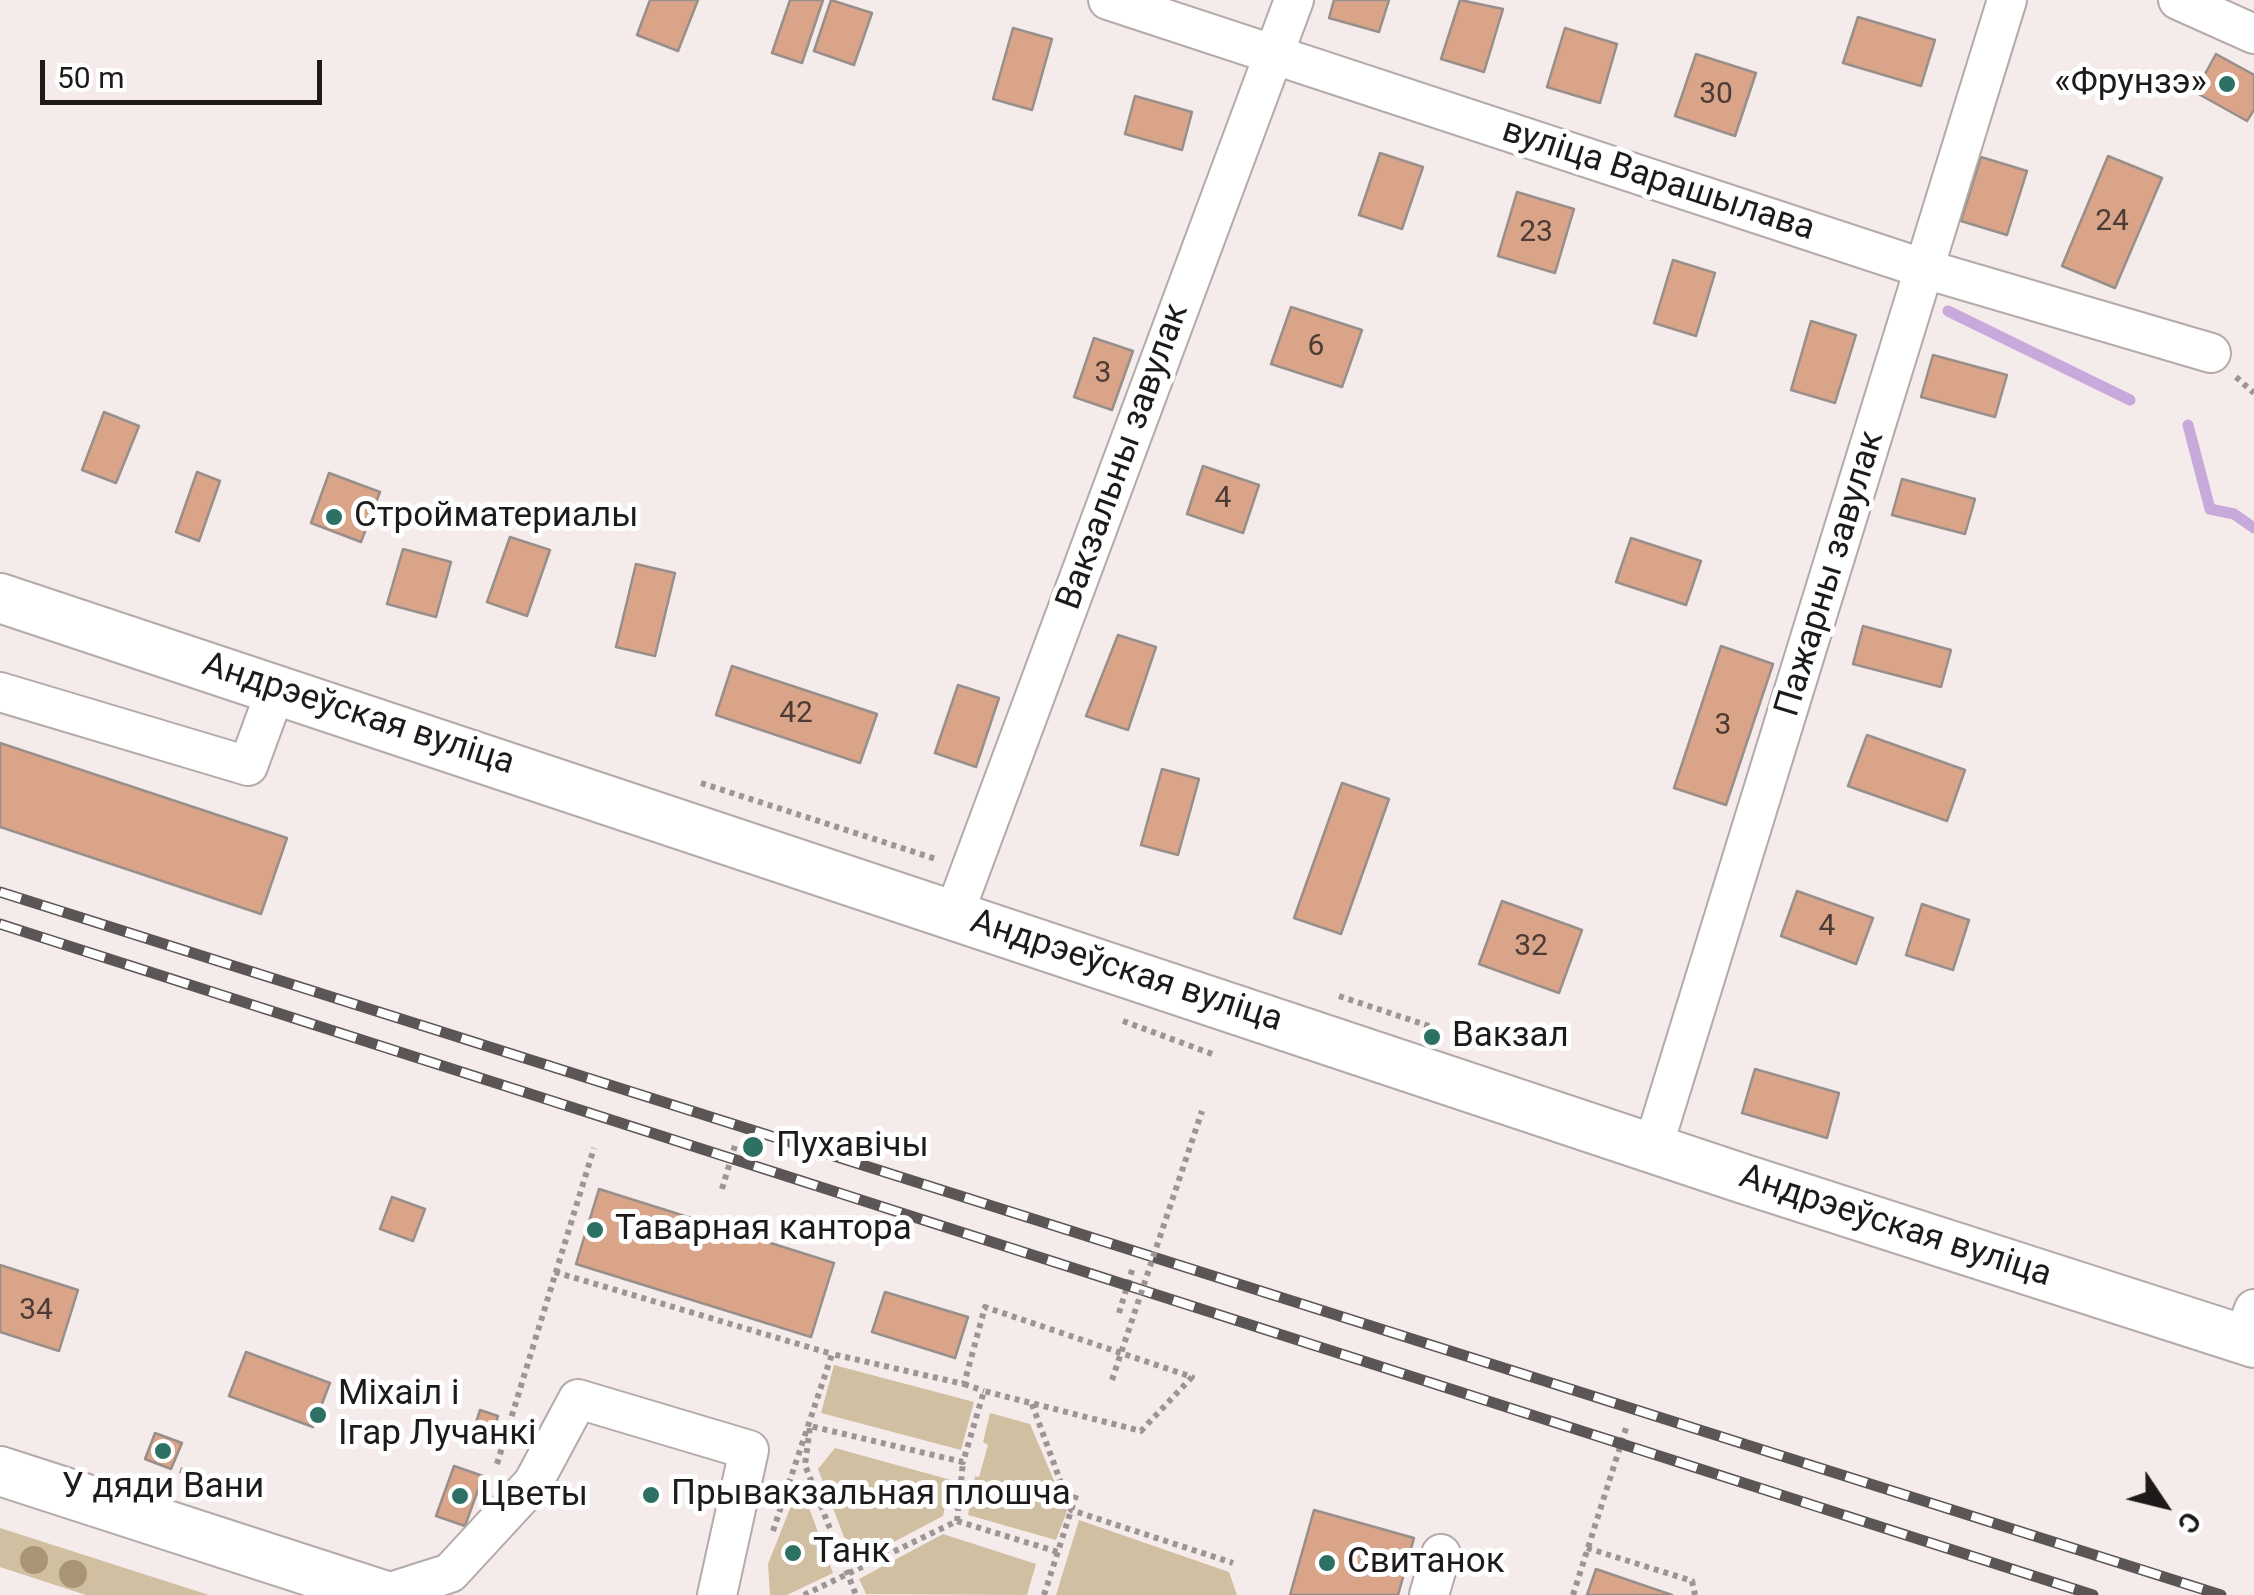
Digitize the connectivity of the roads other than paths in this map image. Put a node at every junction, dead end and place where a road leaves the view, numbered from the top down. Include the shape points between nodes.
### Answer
1 (1108, 0) edge
2 (1294, 0) edge
3 (2007, 0) edge
4 (2178, 0) edge
5 (2254, 34) edge
6 (1274, 55) junction
7 (1925, 269) junction
8 (2212, 353) dead end
9 (0, 598) edge
10 (276, 687) junction
11 (0, 692) edge
12 (954, 914) junction
13 (1653, 1147) junction
14 (2250, 1330) edge
15 (0, 1472) edge
16 (1441, 1554) dead end
17 (369, 1593) edge
18 (717, 1595) edge
19 (1429, 1595) edge

1 - 6 street, вуліца Варашылава
2 - 6 street, Вакзальны завулак
3 - 7 street, Пажарны завулак
4 - 5 street
6 - 7 street, вуліца Варашылава
6 - 12 street, Вакзальны завулак
7 - 8 street, вуліца Варашылава
7 - 13 street, Пажарны завулак
9 - 10 main road, Андрэеўская вуліца
10 - 11 street via 248,766
10 - 12 main road, Андрэеўская вуліца
12 - 13 main road, Андрэеўская вуліца
13 - 14 main road, Андрэеўская вуліца
15 - 17 main road
16 - 19 street
17 - 18 street via 450,1572 533,1483 578,1399 749,1450

